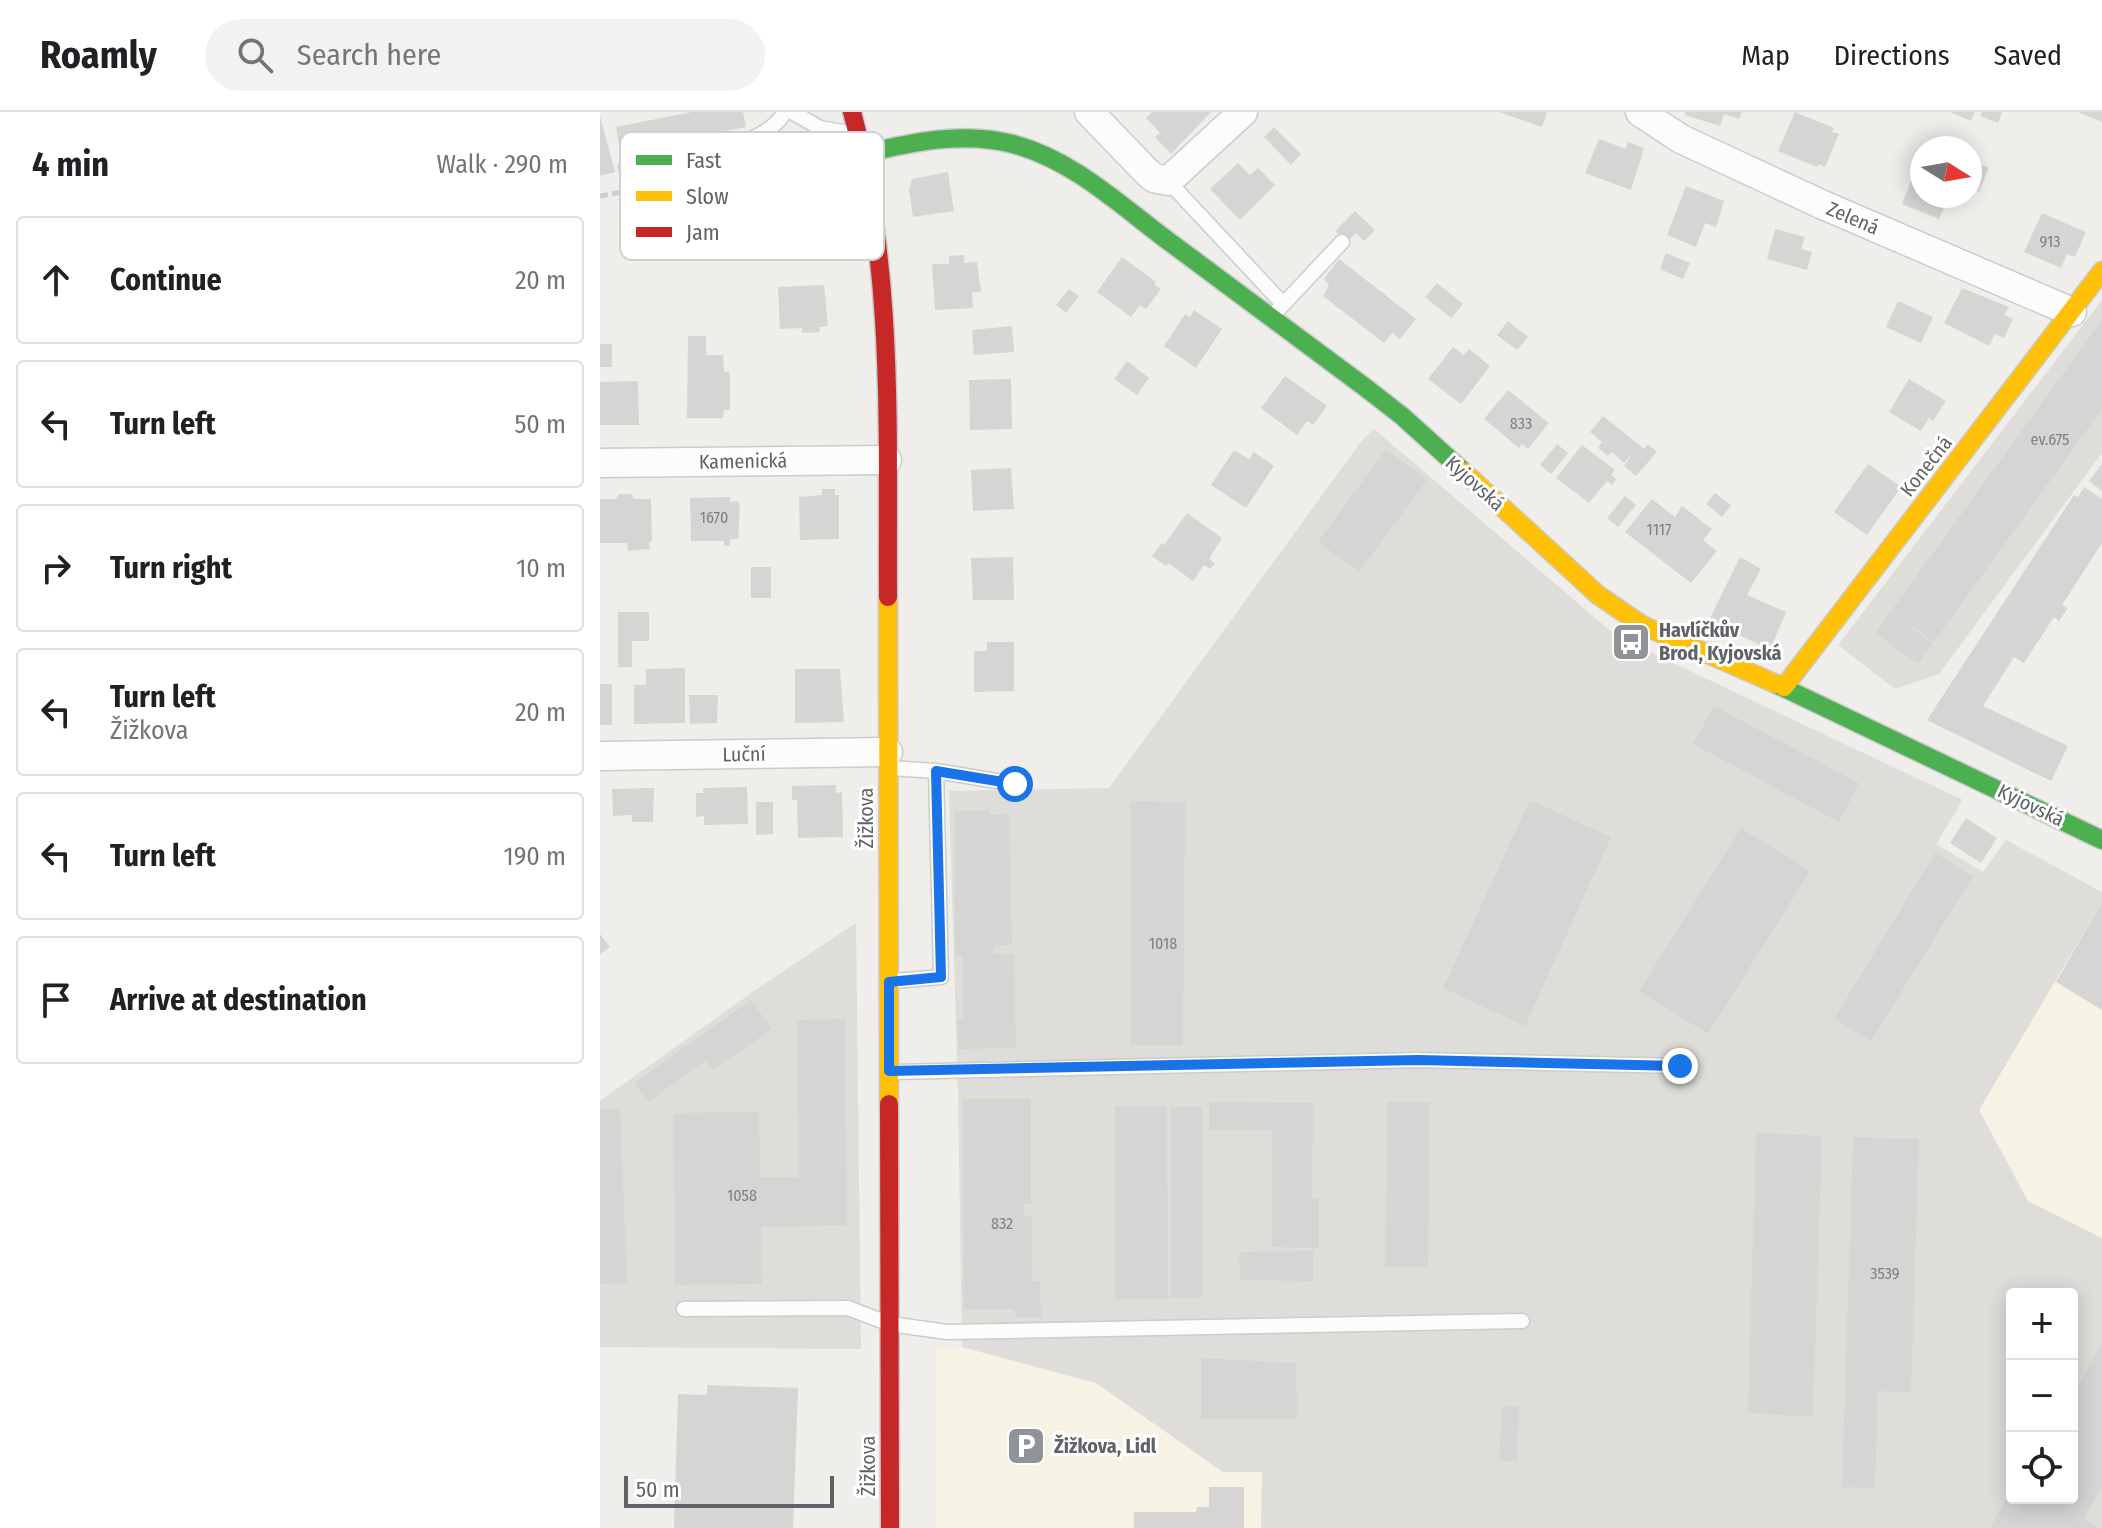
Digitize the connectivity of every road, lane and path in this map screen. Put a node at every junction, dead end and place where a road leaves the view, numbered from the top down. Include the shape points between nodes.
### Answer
1 (785, 112) edge
2 (792, 112) edge
3 (852, 112) edge
4 (1089, 112) edge
5 (1243, 112) edge
6 (1640, 112) edge
7 (764, 132) edge
8 (837, 132) edge
9 (857, 132) edge
10 (884, 149) edge
11 (1168, 181) junction
12 (1342, 242) dead end
13 (883, 260) edge
14 (2102, 271) edge
15 (1278, 311) junction
16 (2072, 312) junction
17 (887, 460) junction
18 (600, 463) edge
19 (1784, 687) junction
20 (600, 756) edge
21 (888, 760) junction
22 (936, 771) junction
23 (1015, 784) dead end
24 (2102, 840) edge
25 (889, 982) junction
26 (1680, 1066) dead end
27 (889, 1071) junction
28 (684, 1309) dead end
29 (1522, 1321) dead end
30 (890, 1324) junction
31 (890, 1528) edge

1 - 7 lane
2 - 8 lane
3 - 9 street, Žižkova
4 - 11 street via 1147,172
5 - 11 street
6 - 16 street, Zelená via 1681,139 1767,179
10 - 15 street, Kyjovská via 970,138 1035,151
11 - 15 lane
12 - 15 lane
13 - 17 street, Žižkova
14 - 16 street, Konečná
15 - 19 street, Kyjovská via 1613,607 1642,625
16 - 19 street, Konečná
17 - 18 street, Kamenická
17 - 21 street, Žižkova
19 - 24 street, Kyjovská
20 - 21 street, Luční
21 - 22 lane
21 - 25 street, Žižkova
22 - 23 lane
22 - 25 lane via 941,977
25 - 27 street, Žižkova
26 - 27 lane via 1418,1060
27 - 30 street, Žižkova
28 - 30 lane via 848,1308
29 - 30 lane via 947,1332
30 - 31 street, Žižkova

